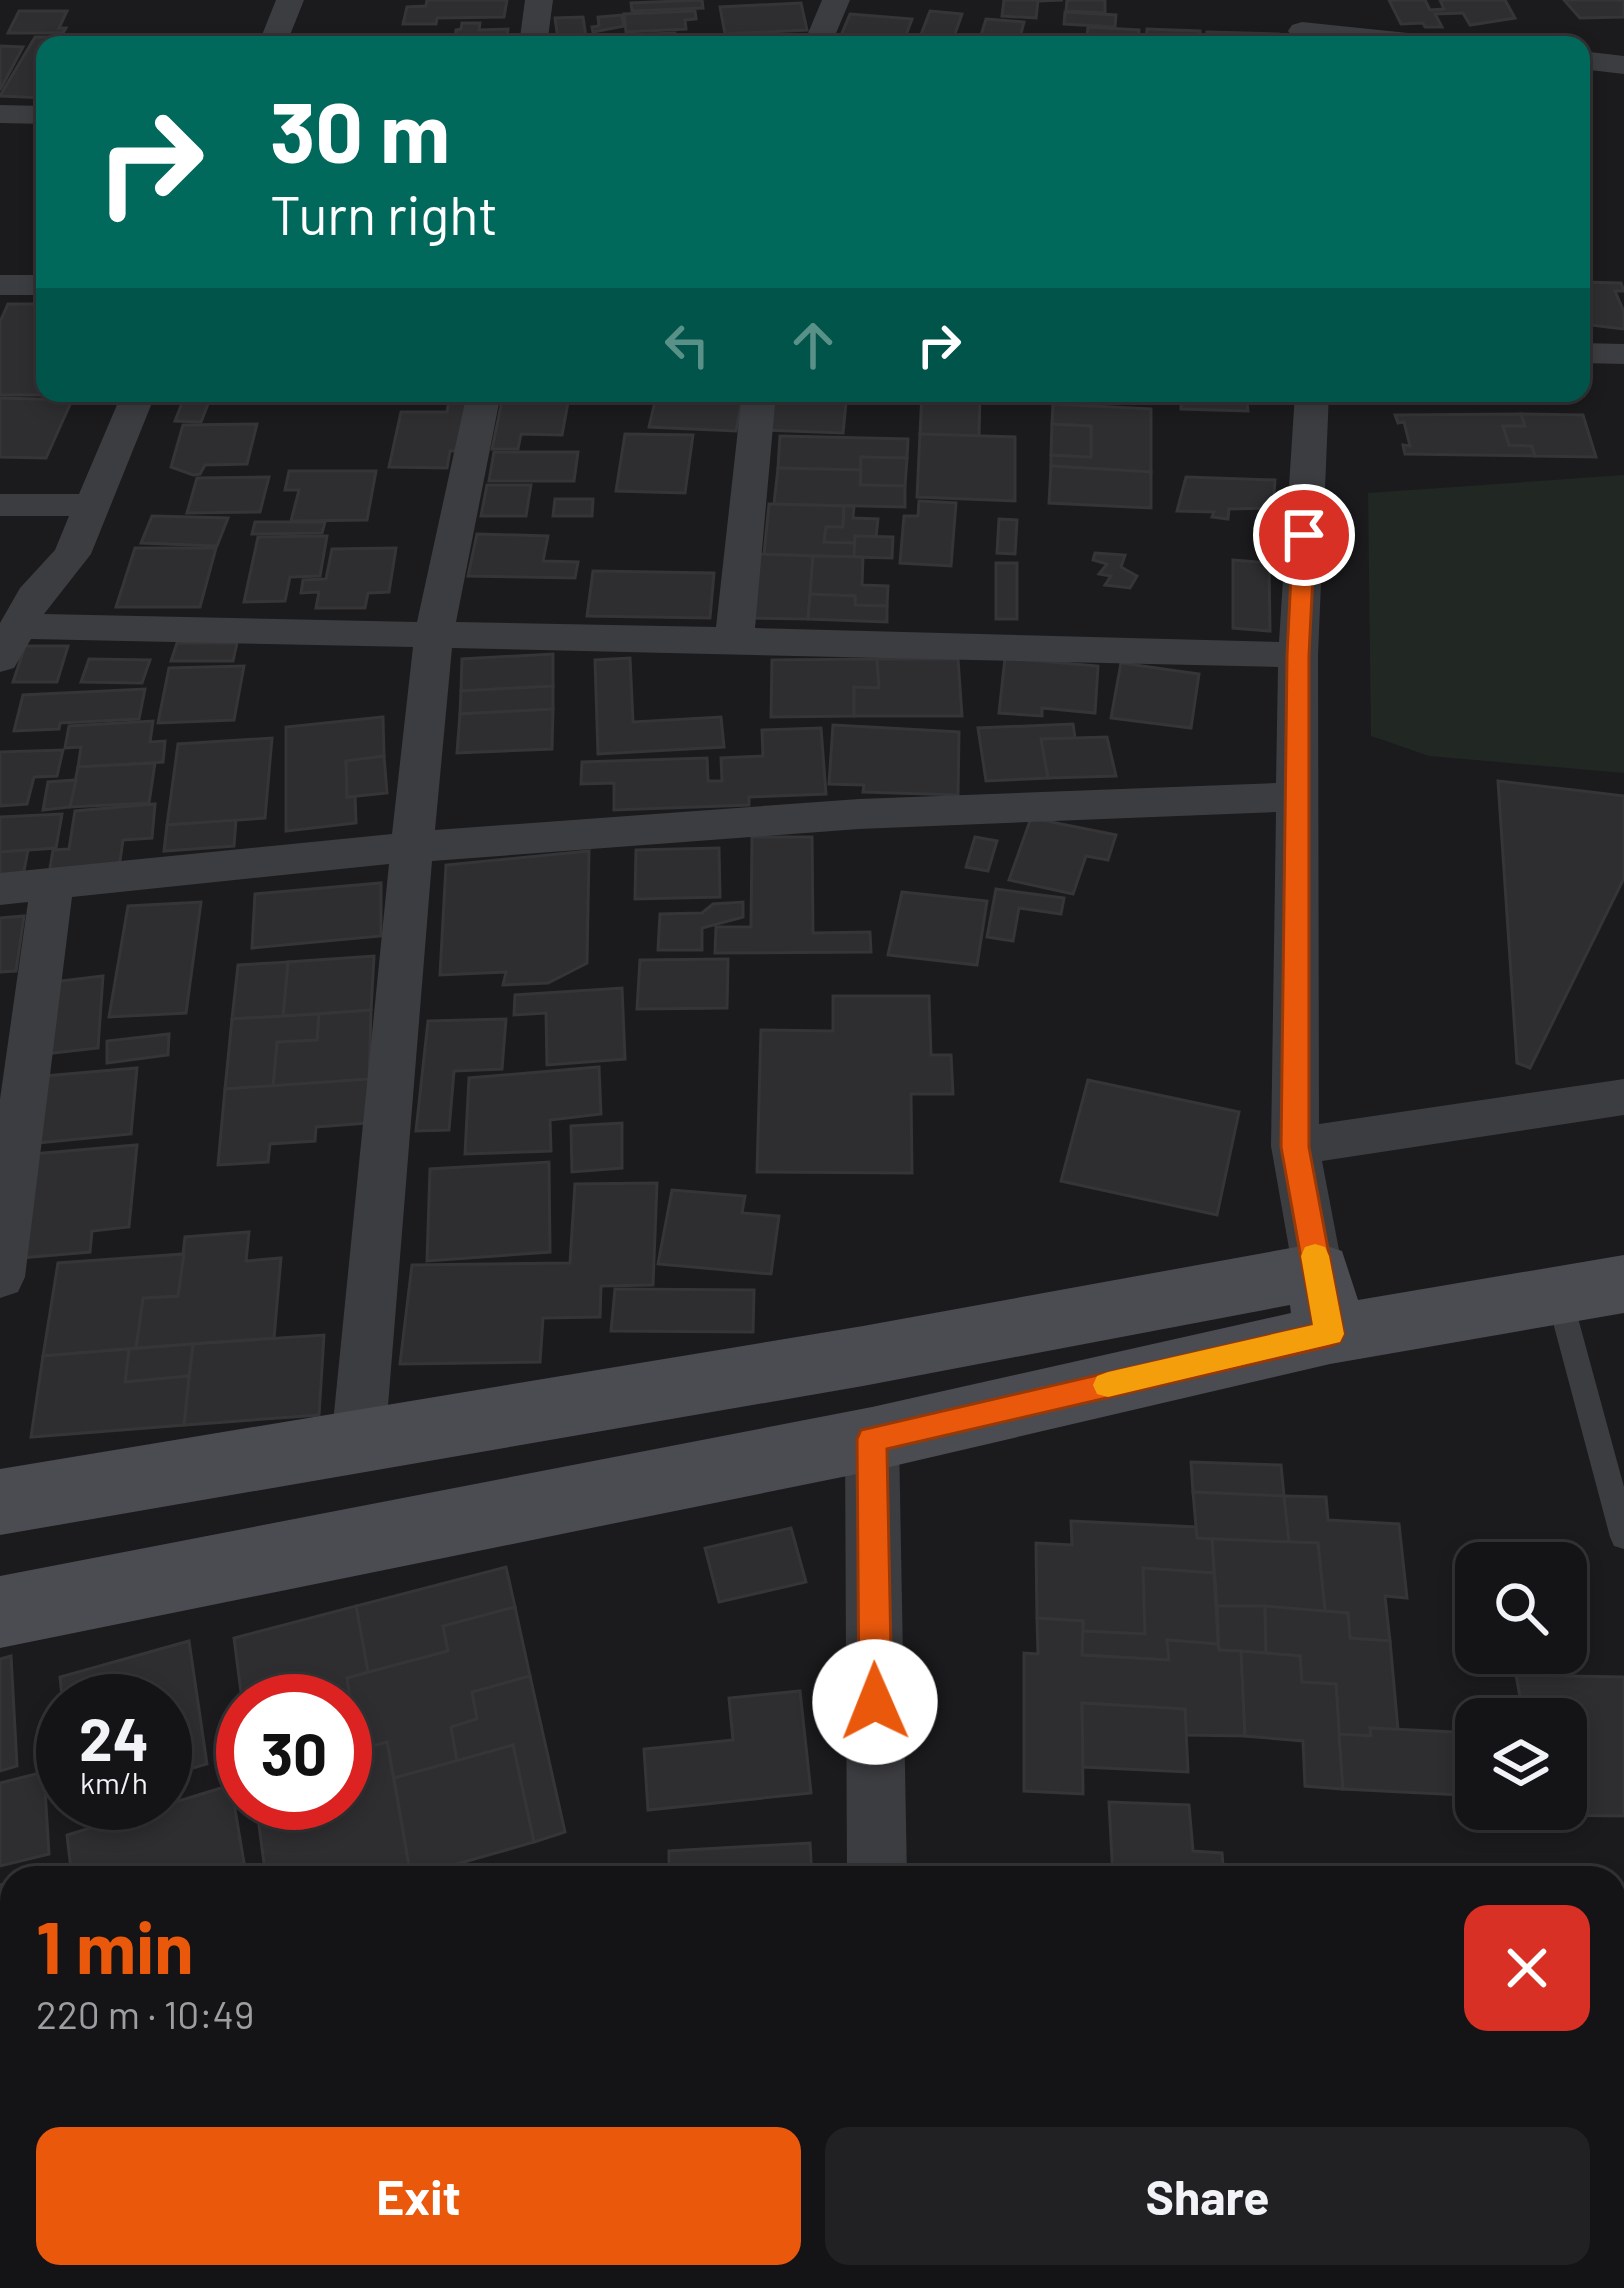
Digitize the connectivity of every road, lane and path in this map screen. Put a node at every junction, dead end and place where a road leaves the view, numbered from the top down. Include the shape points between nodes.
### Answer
1 (290, 0) edge
2 (539, 0) edge
3 (836, 0) edge
4 (1289, 0) edge
5 (276, 36) edge
6 (534, 36) edge
7 (821, 36) edge
8 (1302, 36) edge
9 (1590, 61) edge
10 (1624, 65) edge
11 (0, 114) edge
12 (36, 115) edge
13 (0, 284) edge
14 (36, 284) edge
15 (1590, 353) edge
16 (1624, 354) edge
17 (135, 402) edge
18 (482, 402) edge
19 (758, 402) edge
20 (1312, 402) edge
21 (94, 505) junction
22 (0, 506) edge
23 (434, 636) junction
24 (734, 638) junction
25 (9, 642) edge
26 (1298, 655) junction
27 (1299, 797) junction
28 (412, 847) junction
29 (52, 884) junction
30 (0, 890) edge
31 (1624, 1097) edge
32 (1295, 1147) junction
33 (0, 1277) edge
34 (1591, 1288) edge
35 (1324, 1302) junction
36 (872, 1439) junction
37 (358, 1443) junction
38 (0, 1502) edge
39 (1624, 1537) edge
40 (0, 1612) edge
41 (877, 1866) edge

1 - 5 street
2 - 6 street
3 - 7 street
4 - 8 street
9 - 10 street
11 - 12 street
13 - 14 street
15 - 16 street
17 - 21 street
18 - 23 street
19 - 24 street
20 - 26 street
21 - 22 street
21 - 25 street via 72,554
23 - 24 street
23 - 25 street
23 - 28 street
24 - 26 street
26 - 27 street
27 - 28 street via 859,814
27 - 32 street
28 - 29 street
28 - 37 street
29 - 30 street
29 - 33 street
31 - 32 street
32 - 35 street
34 - 35 main road
34 - 39 lane
35 - 36 main road
35 - 37 main road
36 - 40 main road
36 - 41 street
37 - 38 main road

